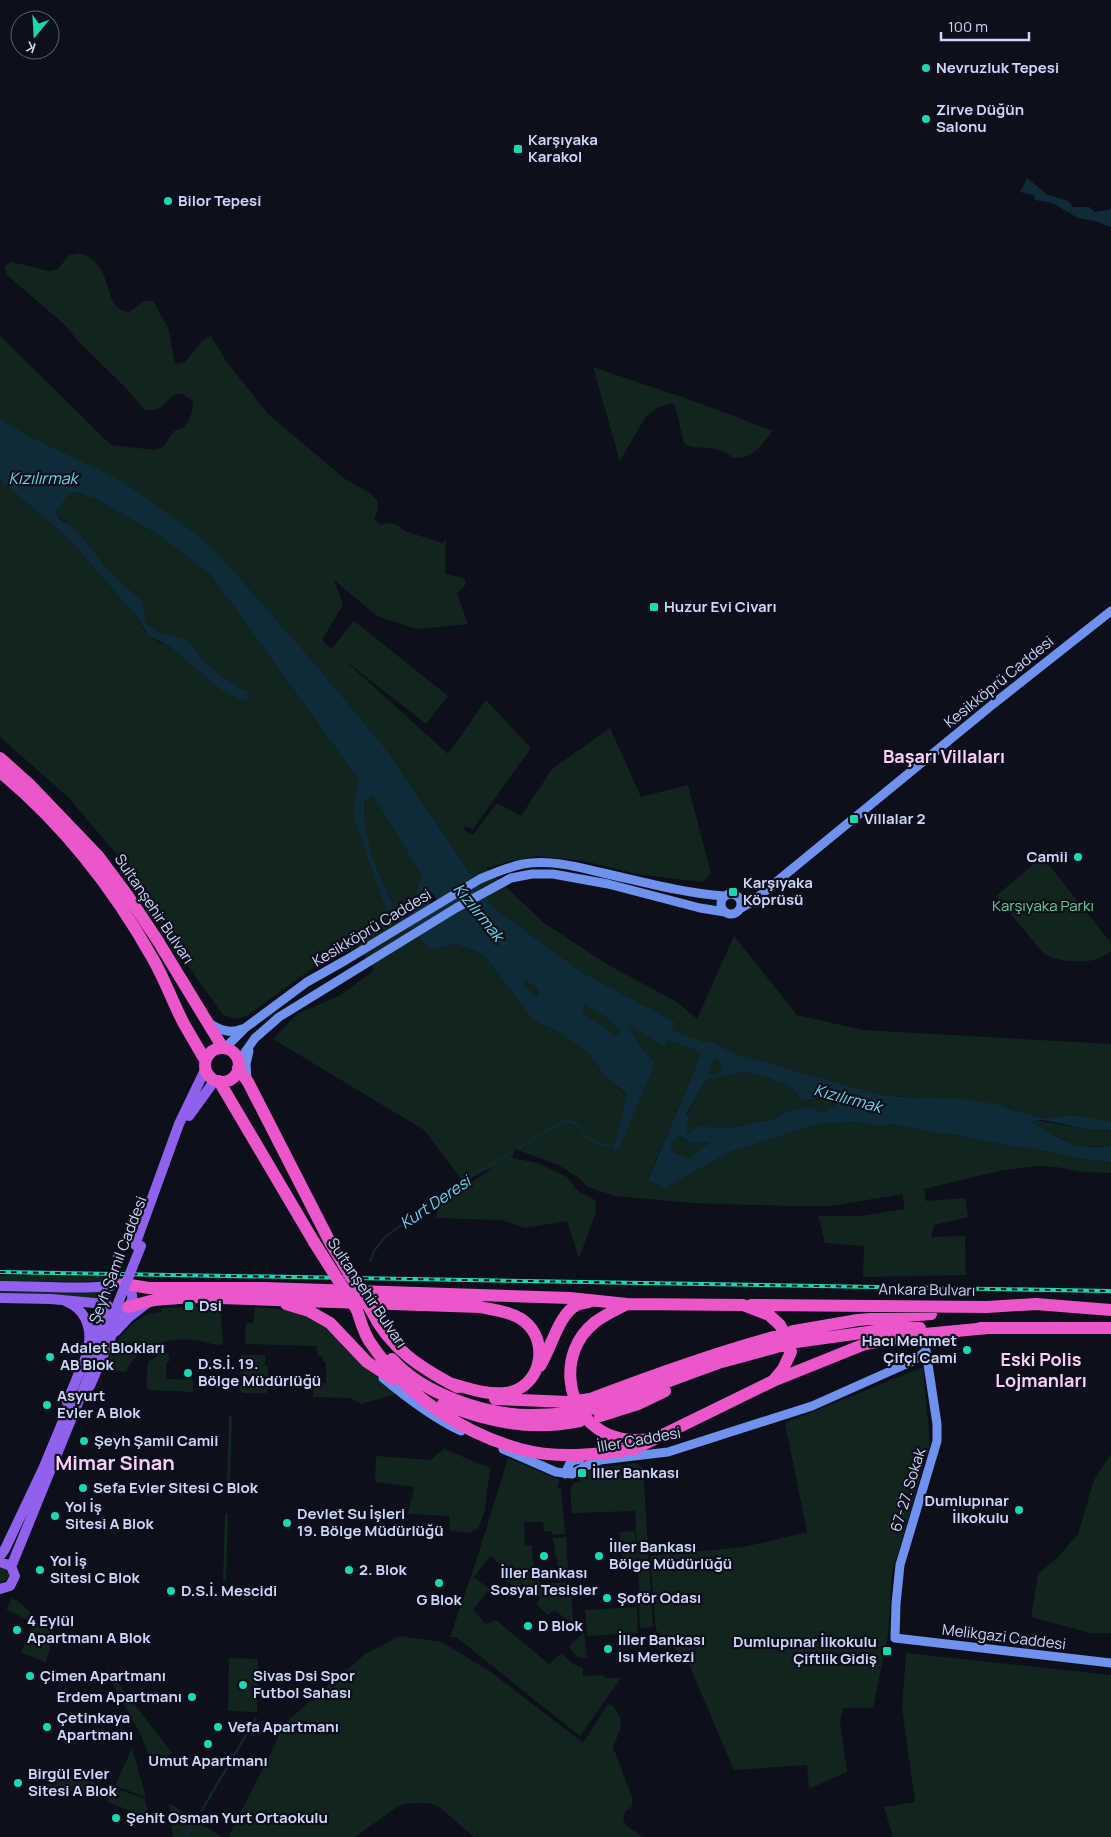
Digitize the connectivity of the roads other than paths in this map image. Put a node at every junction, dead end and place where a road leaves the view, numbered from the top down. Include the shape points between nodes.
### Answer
1 (1111, 611) edge
2 (0, 758) edge
3 (0, 772) edge
4 (724, 896) junction
5 (741, 908) junction
6 (725, 912) junction
7 (209, 1023) junction
8 (245, 1028) junction
9 (254, 1040) junction
10 (224, 1048) junction
11 (205, 1065) junction
12 (238, 1065) junction
13 (217, 1081) junction
14 (248, 1082) junction
15 (138, 1245) junction
16 (119, 1284) junction
17 (0, 1286) edge
18 (264, 1293) junction
19 (0, 1298) edge
20 (51, 1299) junction
21 (154, 1300) junction
22 (594, 1301) junction
23 (627, 1304) junction
24 (106, 1305) junction
25 (743, 1305) junction
26 (125, 1309) junction
27 (357, 1310) junction
28 (1111, 1311) edge
29 (330, 1323) junction
30 (988, 1328) junction
31 (1111, 1328) edge
32 (789, 1338) junction
33 (108, 1342) junction
34 (89, 1347) junction
35 (926, 1351) joint
36 (534, 1374) junction
37 (393, 1379) dead end
38 (773, 1382) junction
39 (449, 1383) junction
40 (442, 1404) dead end
41 (595, 1408) junction
42 (574, 1412) junction
43 (653, 1439) junction
44 (57, 1443) junction
45 (0, 1556) edge
46 (0, 1562) edge
47 (11, 1567) junction
48 (0, 1589) edge
49 (895, 1638) joint
50 (1111, 1663) edge

1 - 5 street, Kesikköprü Caddesi
2 - 7 highway, Sultanşehir Bulvarı via 99,857 128,896
3 - 11 highway, Sultanşehir Bulvarı via 23,791 85,856 108,888 153,959
4 - 5 street via 737,896
4 - 6 street via 721,905
4 - 8 street, Kesikköprü Caddesi via 697,894 551,863 525,863 502,869 307,982
5 - 6 street via 734,914
6 - 9 street, Kesikköprü Caddesi via 553,874 511,878 356,968 279,1017
7 - 8 street via 230,1032
7 - 10 highway, Sultanşehir Bulvarı
8 - 10 street, Kesikköprü Caddesi
9 - 12 street, Kesikköprü Caddesi
9 - 14 street via 246,1060
10 - 11 highway via 211,1051
10 - 12 highway, Sultanşehir Bulvarı via 234,1053
11 - 13 highway, Sultanşehir Bulvarı via 210,1077
11 - 15 main road, Şeyh Şamil Caddesi via 179,1124
12 - 13 highway via 236,1074 231,1078
12 - 14 highway, Sultanşehir Bulvarı
13 - 15 main road, Şeyh Şamil Caddesi via 183,1126
13 - 27 highway, Sultanşehir Bulvarı, bridge
14 - 39 highway, Sultanşehir Bulvarı, bridge via 331,1244 376,1320 396,1347
15 - 44 main road, Şeyh Şamil Caddesi
16 - 17 main road via 93,1287
16 - 18 highway
16 - 24 main road via 109,1286 104,1293
16 - 26 main road via 131,1293 132,1300
18 - 21 highway
18 - 22 highway, Ankara Bulvarı
18 - 29 highway
18 - 36 highway via 472,1306 505,1312 523,1320 534,1331 540,1363
19 - 20 main road
20 - 24 main road
20 - 34 main road via 80,1310 88,1324
21 - 26 highway
21 - 33 main road via 128,1318
22 - 23 highway, Ankara Bulvarı
22 - 36 highway via 576,1305 567,1314
23 - 25 highway, Ankara Bulvarı
23 - 43 highway via 592,1324 578,1341 571,1360 571,1390 578,1407 592,1424 605,1433 622,1439
24 - 26 main road via 114,1311
24 - 34 main road
25 - 28 highway, Ankara Bulvarı via 987,1307 1036,1304
25 - 38 highway via 769,1315 780,1325 787,1340 790,1352
26 - 33 main road
27 - 42 highway, Sultanşehir Bulvarı via 395,1362 437,1392 496,1412 530,1415
27 - 43 highway via 370,1344 398,1376 438,1410 483,1436 521,1449 582,1455 634,1449
28 - 32 highway, Ankara Bulvarı via 916,1314 858,1320
29 - 35 street, İller Caddesi via 362,1361 451,1426 565,1474 572,1474 600,1460 668,1452 812,1406 913,1362
29 - 37 highway via 367,1362
30 - 31 highway
30 - 32 highway via 897,1328
30 - 38 highway via 914,1335 865,1344
32 - 41 highway via 638,1404
32 - 41 highway, Sultanşehir Bulvarı via 738,1346 668,1369
33 - 44 main road via 72,1428
34 - 44 main road via 58,1425
35 - 49 street, 67-27. Sokak via 937,1441 900,1565
36 - 39 highway via 520,1389 507,1393 492,1394
38 - 43 highway
39 - 42 highway, Sultanşehir Bulvarı via 498,1400
40 - 42 highway via 472,1416 544,1425
41 - 42 highway
41 - 42 highway, Sultanşehir Bulvarı, bridge
44 - 45 main road, Şeyh Şamil Caddesi
44 - 47 main road, Şeyh Şamil Caddesi
46 - 47 main road
47 - 48 main road, Şeyh Şamil Caddesi via 15,1576 13,1582
49 - 50 street, Melikgazi Caddesi

